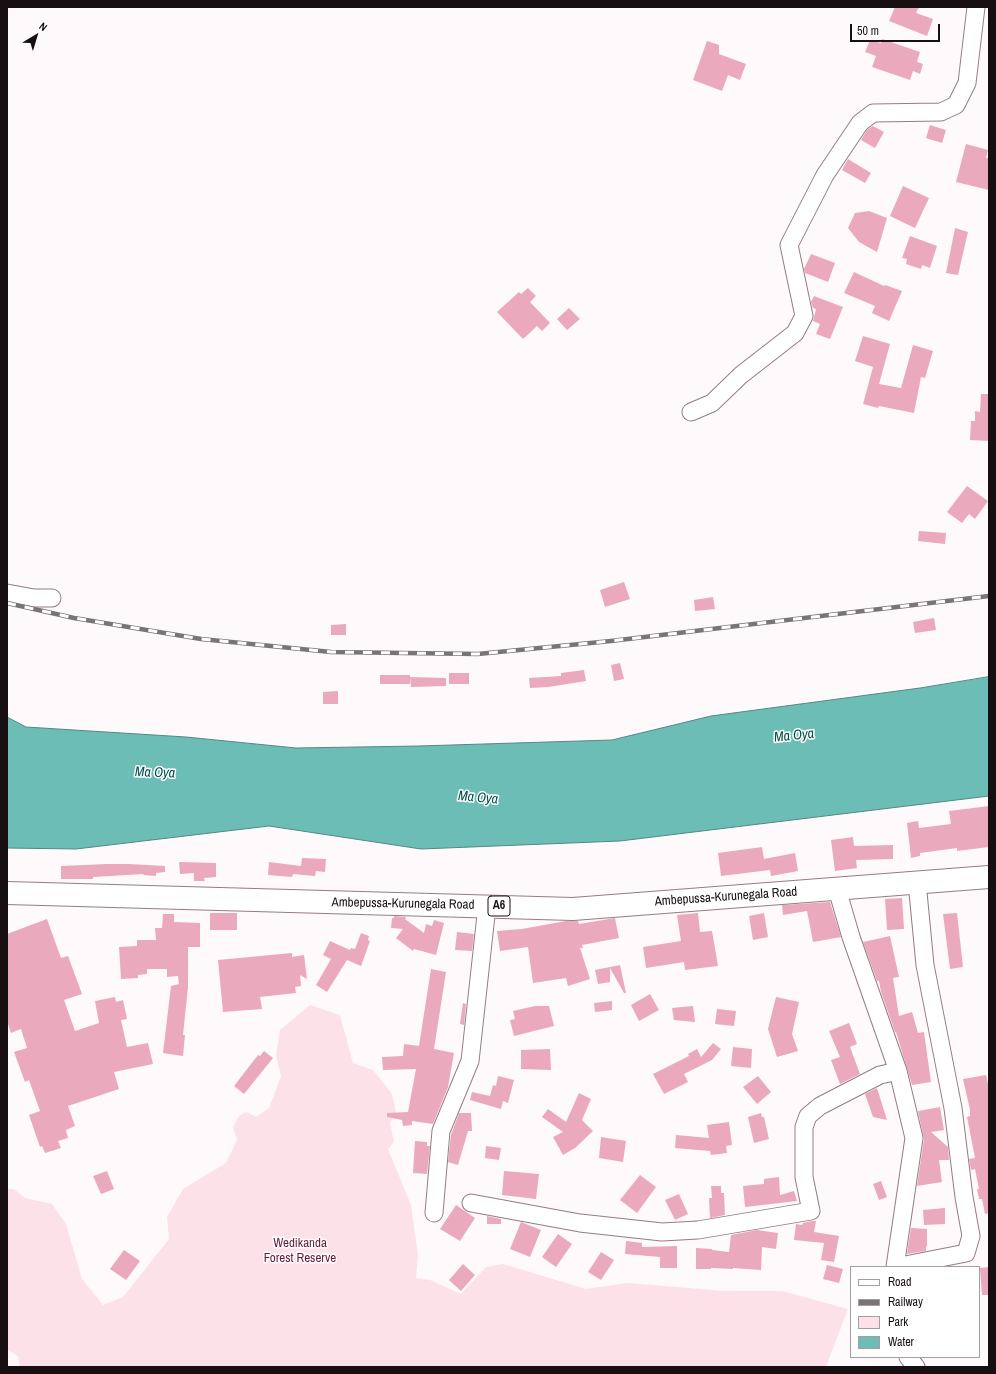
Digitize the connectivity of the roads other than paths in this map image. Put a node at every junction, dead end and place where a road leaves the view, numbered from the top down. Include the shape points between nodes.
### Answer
1 (976, 7) edge
2 (691, 412) dead end
3 (7, 593) edge
4 (52, 598) dead end
5 (989, 877) edge
6 (917, 882) junction
7 (837, 888) junction
8 (7, 893) edge
9 (487, 906) junction
10 (898, 1071) junction
11 (471, 1203) dead end
12 (434, 1213) dead end
13 (895, 1266) edge
14 (900, 1266) edge
15 (909, 1358) edge
16 (916, 1367) edge

1 - 2 street via 967,83 956,105 941,112 874,113 860,123 825,175 789,245 804,316 795,334 741,375 712,403
3 - 4 street
5 - 6 highway, Ambepussa-Kurunegala Road / A6
6 - 7 highway, Ambepussa-Kurunegala Road / A6
6 - 14 street via 925,965 954,1108 971,1236 966,1253
7 - 9 highway, Ambepussa-Kurunegala Road / A6 via 573,909
7 - 10 street via 851,937
8 - 9 highway, Ambepussa-Kurunegala Road / A6
9 - 12 street via 470,1061 441,1131
10 - 11 street via 880,1075 820,1106 808,1116 804,1127 804,1177 811,1212 698,1230 662,1232 580,1223
10 - 13 street via 914,1138
15 - 16 street

